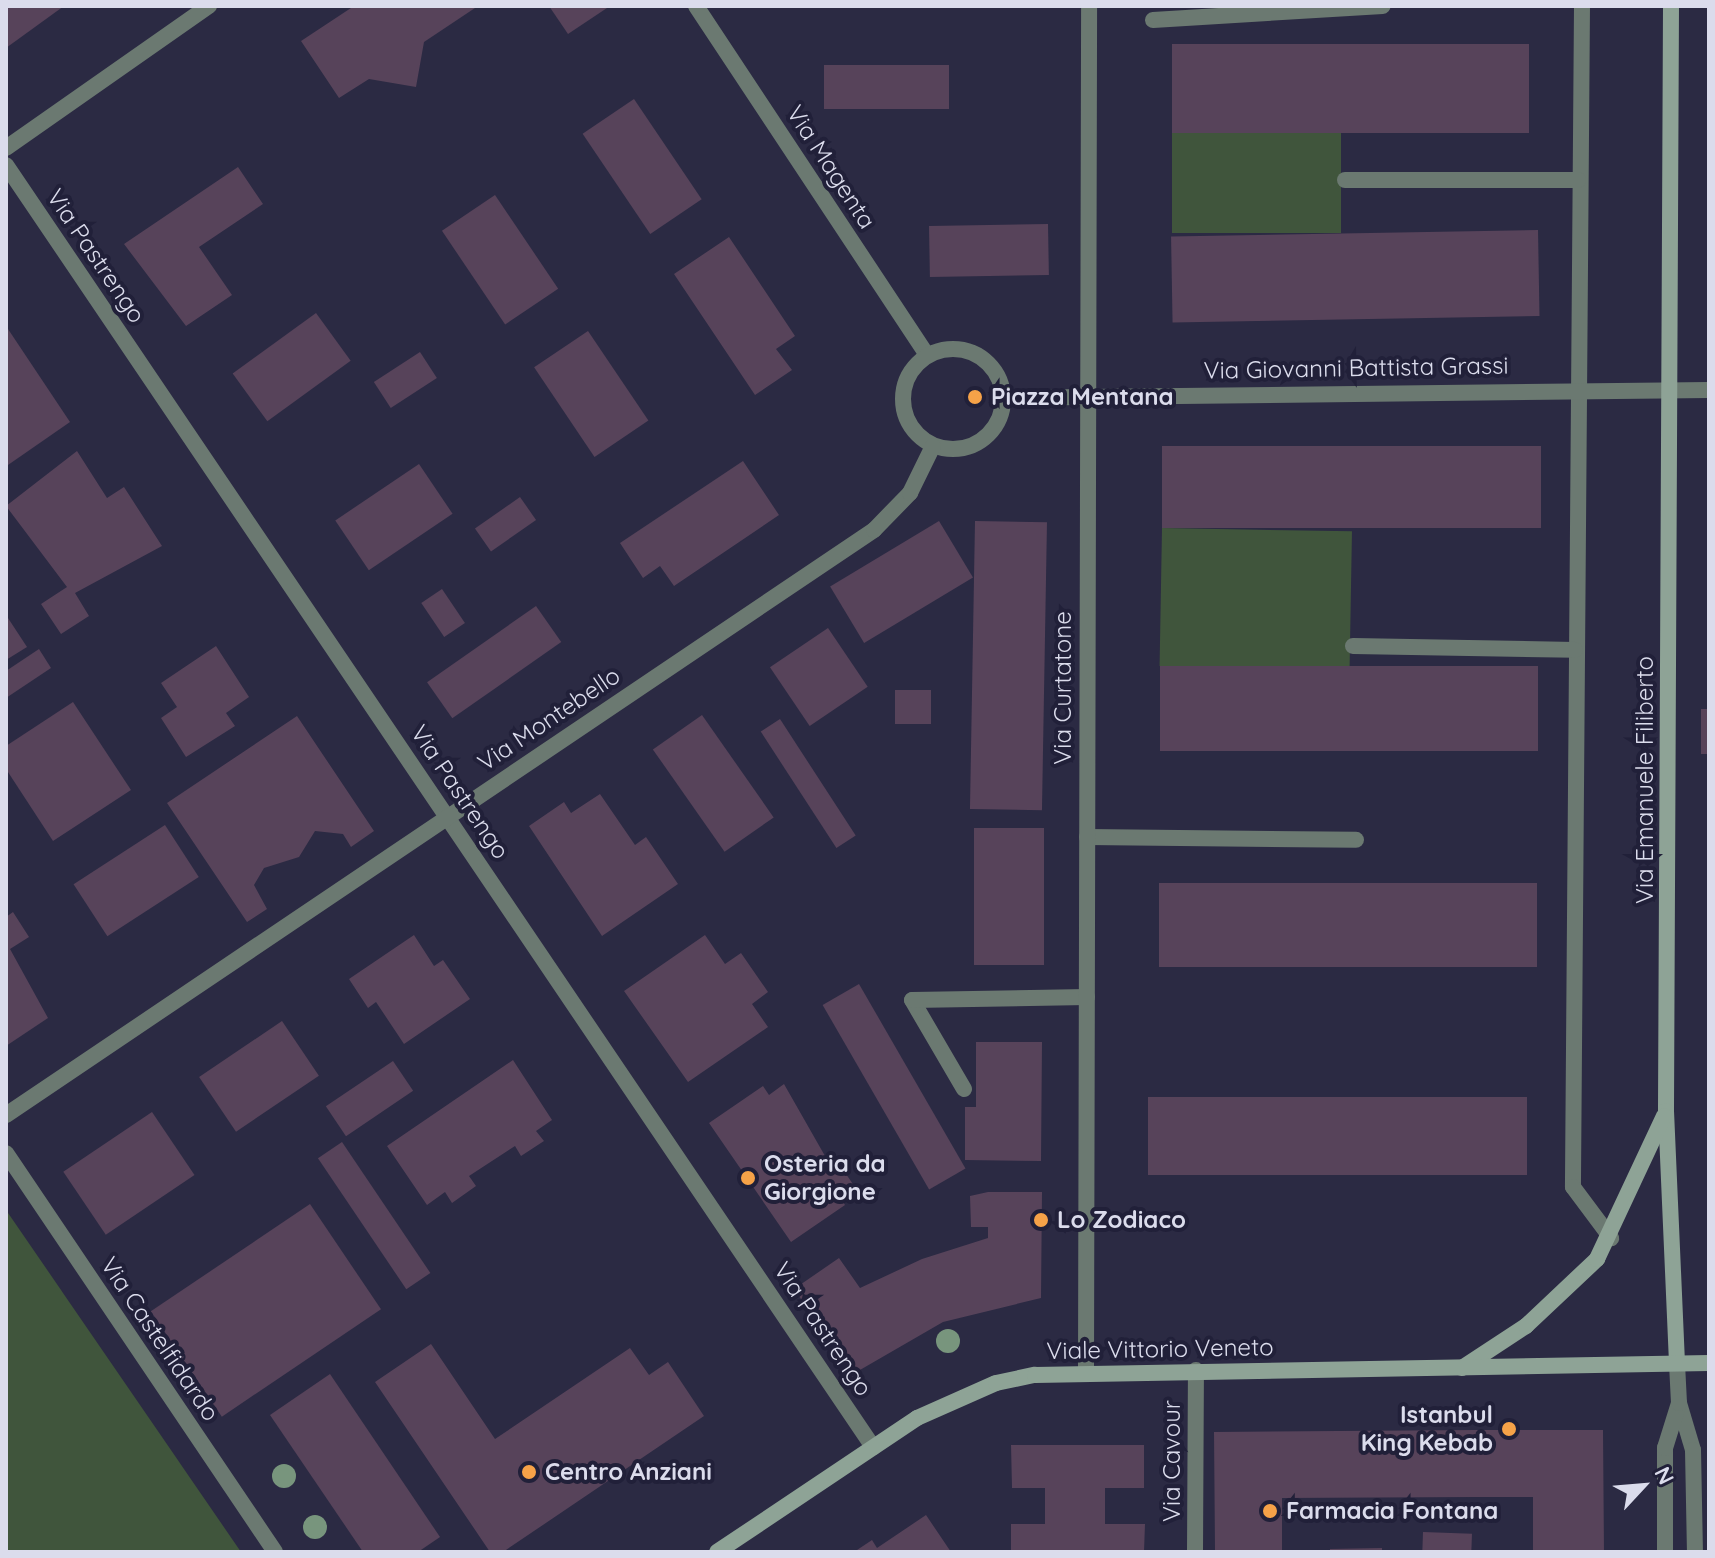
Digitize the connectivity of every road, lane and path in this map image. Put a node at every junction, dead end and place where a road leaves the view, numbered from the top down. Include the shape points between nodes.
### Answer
1 (209, 6) edge
2 (696, 6) edge
3 (1089, 6) edge
4 (1383, 6) edge
5 (1582, 6) edge
6 (1671, 6) edge
7 (1153, 20) dead end
8 (6, 148) edge
9 (6, 165) edge
10 (1345, 180) dead end
11 (1578, 180) junction
12 (927, 355) junction
13 (1672, 389) junction
14 (1578, 390) junction
15 (1709, 390) edge
16 (1088, 396) junction
17 (1004, 398) junction
18 (933, 446) junction
19 (1353, 646) dead end
20 (1575, 650) junction
21 (447, 817) junction
22 (1087, 837) junction
23 (1356, 840) dead end
24 (1087, 997) junction
25 (964, 1089) dead end
26 (1666, 1111) junction
27 (6, 1115) edge
28 (6, 1153) edge
29 (1611, 1238) junction
30 (1677, 1363) junction
31 (1709, 1363) edge
32 (1461, 1368) junction
33 (1086, 1370) junction
34 (1196, 1370) junction
35 (1679, 1403) junction
36 (873, 1447) junction
37 (275, 1552) edge
38 (717, 1552) edge
39 (1195, 1552) edge
40 (1665, 1552) edge
41 (1695, 1552) edge

1 - 8 street
2 - 12 street, Via Magenta
3 - 16 street, Via Curtatone
4 - 7 street
5 - 11 street
6 - 13 main road, Via Emanuele Filiberto
9 - 21 street, Via Pastrengo
10 - 11 street
11 - 14 street
12 - 17 street via 970,351 1000,380
12 - 18 street via 905,381 902,399 914,432
13 - 14 street, Via Giovanni Battista Grassi
13 - 15 street, Via Giovanni Battista Grassi
13 - 26 main road, Via Emanuele Filiberto
14 - 16 street, Via Giovanni Battista Grassi
14 - 20 street
16 - 17 street, Via Giovanni Battista Grassi
16 - 22 street, Via Curtatone
17 - 18 street via 996,426 984,439 951,450
18 - 21 street, Via Montebello via 910,493 874,530
19 - 20 street
20 - 29 street via 1573,1187
21 - 27 street, Via Montebello
21 - 36 street, Via Pastrengo
22 - 23 street
22 - 24 street, Via Curtatone
24 - 25 street via 912,1000
24 - 33 street, Via Curtatone
26 - 29 main road
26 - 30 main road, Via Emanuele Filiberto
28 - 37 street, Via Castelfidardo
29 - 32 main road via 1582,1276 1526,1326
30 - 31 main road, Viale Vittorio Veneto
30 - 32 main road, Viale Vittorio Veneto
30 - 35 street, Via Emanuele Filiberto
32 - 34 main road, Viale Vittorio Veneto
33 - 34 main road, Viale Vittorio Veneto
33 - 36 main road, Viale Vittorio Veneto via 996,1383 917,1418
34 - 39 street, Via Cavour
35 - 40 street, Via Emanuele Filiberto via 1665,1448
35 - 41 street via 1693,1450
36 - 38 main road, Viale Vittorio Veneto

